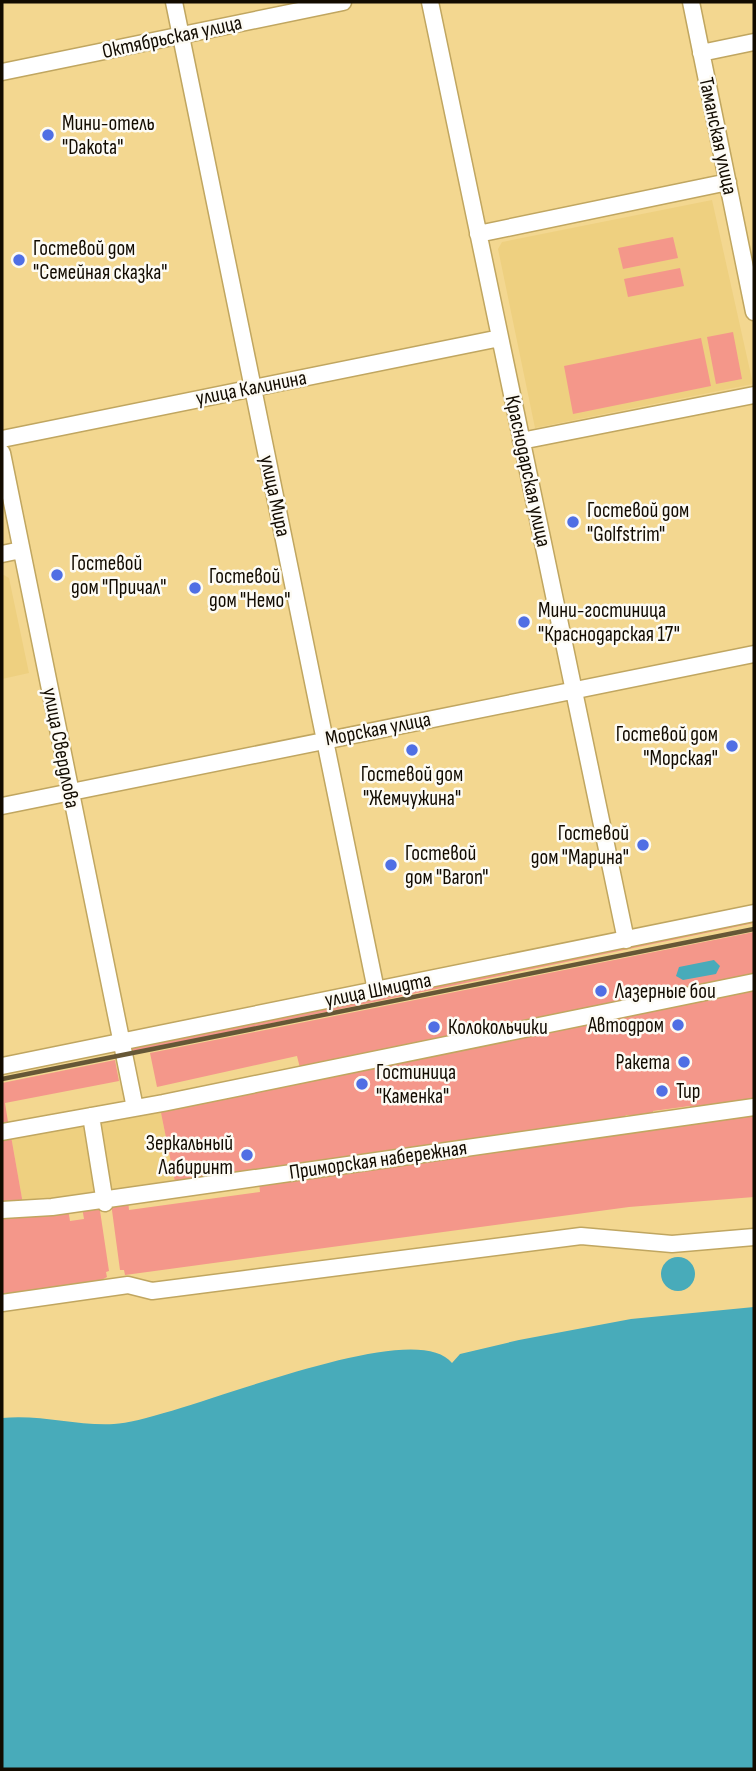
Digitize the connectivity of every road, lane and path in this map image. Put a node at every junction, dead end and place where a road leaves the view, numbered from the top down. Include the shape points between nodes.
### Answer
1 (174, 2) edge
2 (342, 2) edge
3 (430, 2) edge
4 (691, 2) edge
5 (181, 35) junction
6 (754, 42) edge
7 (701, 53) junction
8 (2, 72) edge
9 (728, 182) junction
10 (478, 234) junction
11 (752, 286) edge
12 (754, 312) edge
13 (500, 338) junction
14 (253, 388) junction
15 (754, 395) edge
16 (2, 439) edge
17 (522, 441) junction
18 (2, 453) edge
19 (21, 550) junction
20 (2, 554) edge
21 (754, 654) edge
22 (573, 690) junction
23 (325, 740) junction
24 (70, 792) junction
25 (2, 806) edge
26 (754, 913) edge
27 (626, 940) junction
28 (754, 982) edge
29 (376, 990) junction
30 (121, 1042) junction
31 (2, 1066) edge
32 (754, 1107) edge
33 (135, 1108) junction
34 (91, 1116) junction
35 (2, 1132) edge
36 (104, 1201) junction
37 (2, 1210) edge
38 (754, 1237) edge
39 (2, 1304) edge

1 - 5 street, улица Мира
2 - 5 street, Октябрьская улица
3 - 10 street, Краснодарская улица
4 - 7 street, Таманская улица
5 - 8 street, Октябрьская улица
5 - 14 street, улица Мира
6 - 7 street
7 - 9 street, Таманская улица
9 - 10 street
9 - 11 street, Таманская улица
10 - 13 street, Краснодарская улица
11 - 12 street, Таманская улица
13 - 14 street, улица Калинина
13 - 17 street, Краснодарская улица
14 - 16 street, улица Калинина
14 - 23 street, улица Мира
15 - 17 street
17 - 22 street, Краснодарская улица
18 - 19 street, улица Свердлова
19 - 20 street
19 - 24 street, улица Свердлова
21 - 22 street, Морская улица
22 - 23 street, Морская улица
22 - 27 street, Краснодарская улица
23 - 24 street, Морская улица
23 - 29 street, улица Мира
24 - 25 street, Морская улица
24 - 30 street, улица Свердлова
26 - 27 street, улица Шмидта
27 - 29 street, улица Шмидта
28 - 33 street
29 - 30 street, улица Шмидта
30 - 31 street, улица Шмидта
30 - 33 street, улица Свердлова
32 - 36 street, Приморская набережная
33 - 34 street
34 - 35 street
34 - 36 street
36 - 37 street, Приморская набережная
38 - 39 street via 663,1244 582,1236 152,1291 128,1285

